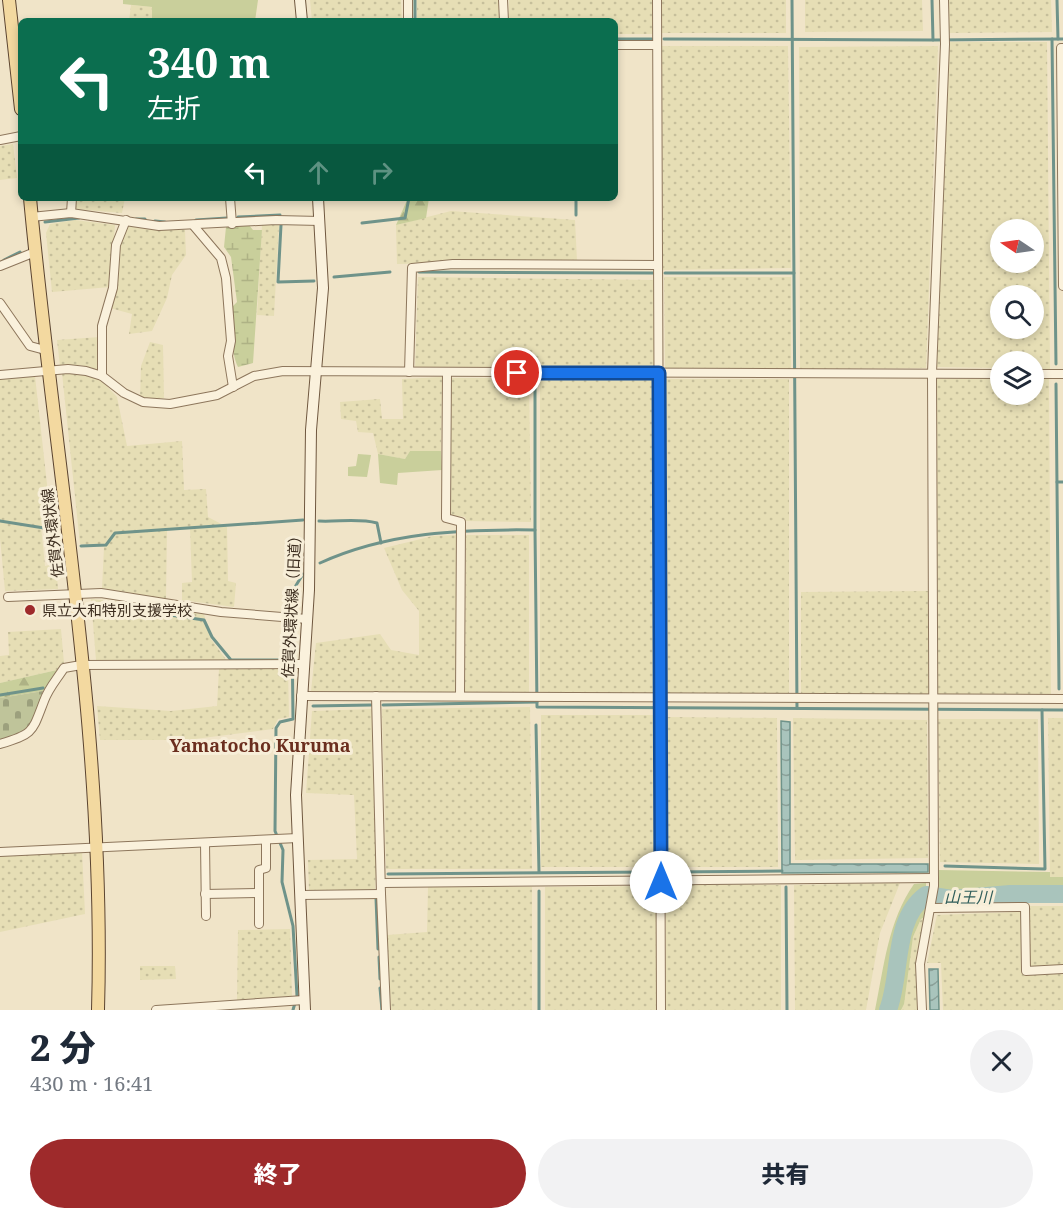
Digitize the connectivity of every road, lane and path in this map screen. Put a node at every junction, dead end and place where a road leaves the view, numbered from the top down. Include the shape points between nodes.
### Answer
1 (9, 0) edge
2 (300, 0) edge
3 (408, 0) edge
4 (504, 0) edge
5 (657, 0) edge
6 (944, 0) edge
7 (302, 18) edge
8 (408, 18) edge
9 (504, 18) edge
10 (6, 26) edge
11 (618, 45) edge
12 (657, 45) junction
13 (1063, 48) edge
14 (18, 66) edge
15 (18, 137) edge
16 (0, 140) edge
17 (30, 201) edge
18 (72, 201) edge
19 (230, 201) edge
20 (318, 201) edge
21 (71, 213) junction
22 (32, 217) junction
23 (126, 220) junction
24 (320, 221) junction
25 (232, 224) junction
26 (193, 225) junction
27 (35, 252) junction
28 (658, 265) junction
29 (0, 266) edge
30 (1063, 286) edge
31 (0, 303) edge
32 (45, 350) junction
33 (48, 372) junction
34 (316, 372) junction
35 (409, 372) junction
36 (447, 372) junction
37 (659, 373) junction
38 (932, 374) junction
39 (990, 374) edge
40 (1044, 374) edge
41 (1063, 374) edge
42 (0, 375) edge
43 (102, 376) junction
44 (233, 387) junction
45 (74, 593) junction
46 (8, 597) dead end
47 (307, 619) junction
48 (81, 664) junction
49 (295, 664) junction
50 (301, 696) junction
51 (376, 696) junction
52 (460, 696) junction
53 (661, 697) junction
54 (933, 698) junction
55 (1063, 699) edge
56 (0, 744) edge
57 (298, 838) junction
58 (269, 840) junction
59 (205, 843) junction
60 (96, 848) junction
61 (0, 852) edge
62 (661, 882) junction
63 (934, 882) junction
64 (382, 883) junction
65 (259, 893) junction
66 (205, 894) junction
67 (381, 894) junction
68 (300, 895) junction
69 (932, 908) junction
70 (206, 916) dead end
71 (259, 924) dead end
72 (1063, 969) edge
73 (305, 1005) edge
74 (98, 1010) edge
75 (156, 1010) edge
76 (386, 1010) edge
77 (661, 1010) edge
78 (922, 1010) edge

1 - 10 main road
2 - 7 street
3 - 8 street
4 - 9 street
5 - 12 street
6 - 38 street
10 - 14 main road
11 - 12 street
12 - 28 street
13 - 30 street
15 - 16 street
17 - 22 main road, 佐賀外環状線
18 - 21 street
19 - 25 street
20 - 24 street, 佐賀外環状線（旧道）
21 - 22 street
21 - 23 street
22 - 27 main road, 佐賀外環状線
23 - 26 street via 159,226
23 - 43 street via 116,245 112,288 102,326
24 - 25 street
24 - 34 street, 佐賀外環状線（旧道） via 323,288
25 - 26 street
26 - 44 street via 221,258 226,278 231,341 228,356
27 - 29 street
27 - 32 main road, 佐賀外環状線
28 - 35 street via 453,264 412,268
28 - 37 street
31 - 32 street via 30,346
32 - 33 main road, 佐賀外環状線
33 - 42 street
33 - 43 street via 86,370
33 - 45 main road, 佐賀外環状線
34 - 35 street
34 - 44 street via 282,371 254,376
34 - 47 street, 佐賀外環状線（旧道）
35 - 36 street
36 - 37 street
36 - 52 street via 446,518 461,522
37 - 38 street
37 - 53 street
38 - 39 street
38 - 54 street
40 - 41 street
43 - 44 street via 143,402 195,401
45 - 46 street
45 - 47 street
45 - 48 main road, 佐賀外環状線
47 - 49 street, 佐賀外環状線（旧道）
48 - 49 street
48 - 56 street via 64,668 45,699 37,725 20,738
48 - 60 main road, 佐賀外環状線
49 - 50 street, 佐賀外環状線（旧道）
50 - 51 street
50 - 57 street, 佐賀外環状線（旧道）
51 - 52 street
51 - 64 street
52 - 53 street
53 - 54 street
53 - 62 street
54 - 55 street
54 - 63 street
57 - 58 street
57 - 68 street, 佐賀外環状線（旧道）
58 - 59 street
58 - 65 street via 266,868 259,870
59 - 60 street
59 - 66 street
60 - 61 street
60 - 74 main road, 佐賀外環状線
62 - 63 street
62 - 64 street
62 - 77 street
63 - 69 street
64 - 67 street
65 - 66 street
65 - 71 street
66 - 70 street
67 - 68 street
67 - 76 street
68 - 73 street, 佐賀外環状線（旧道）
69 - 72 street via 1025,907 1026,970
69 - 78 street via 920,964
73 - 75 street via 289,1001

